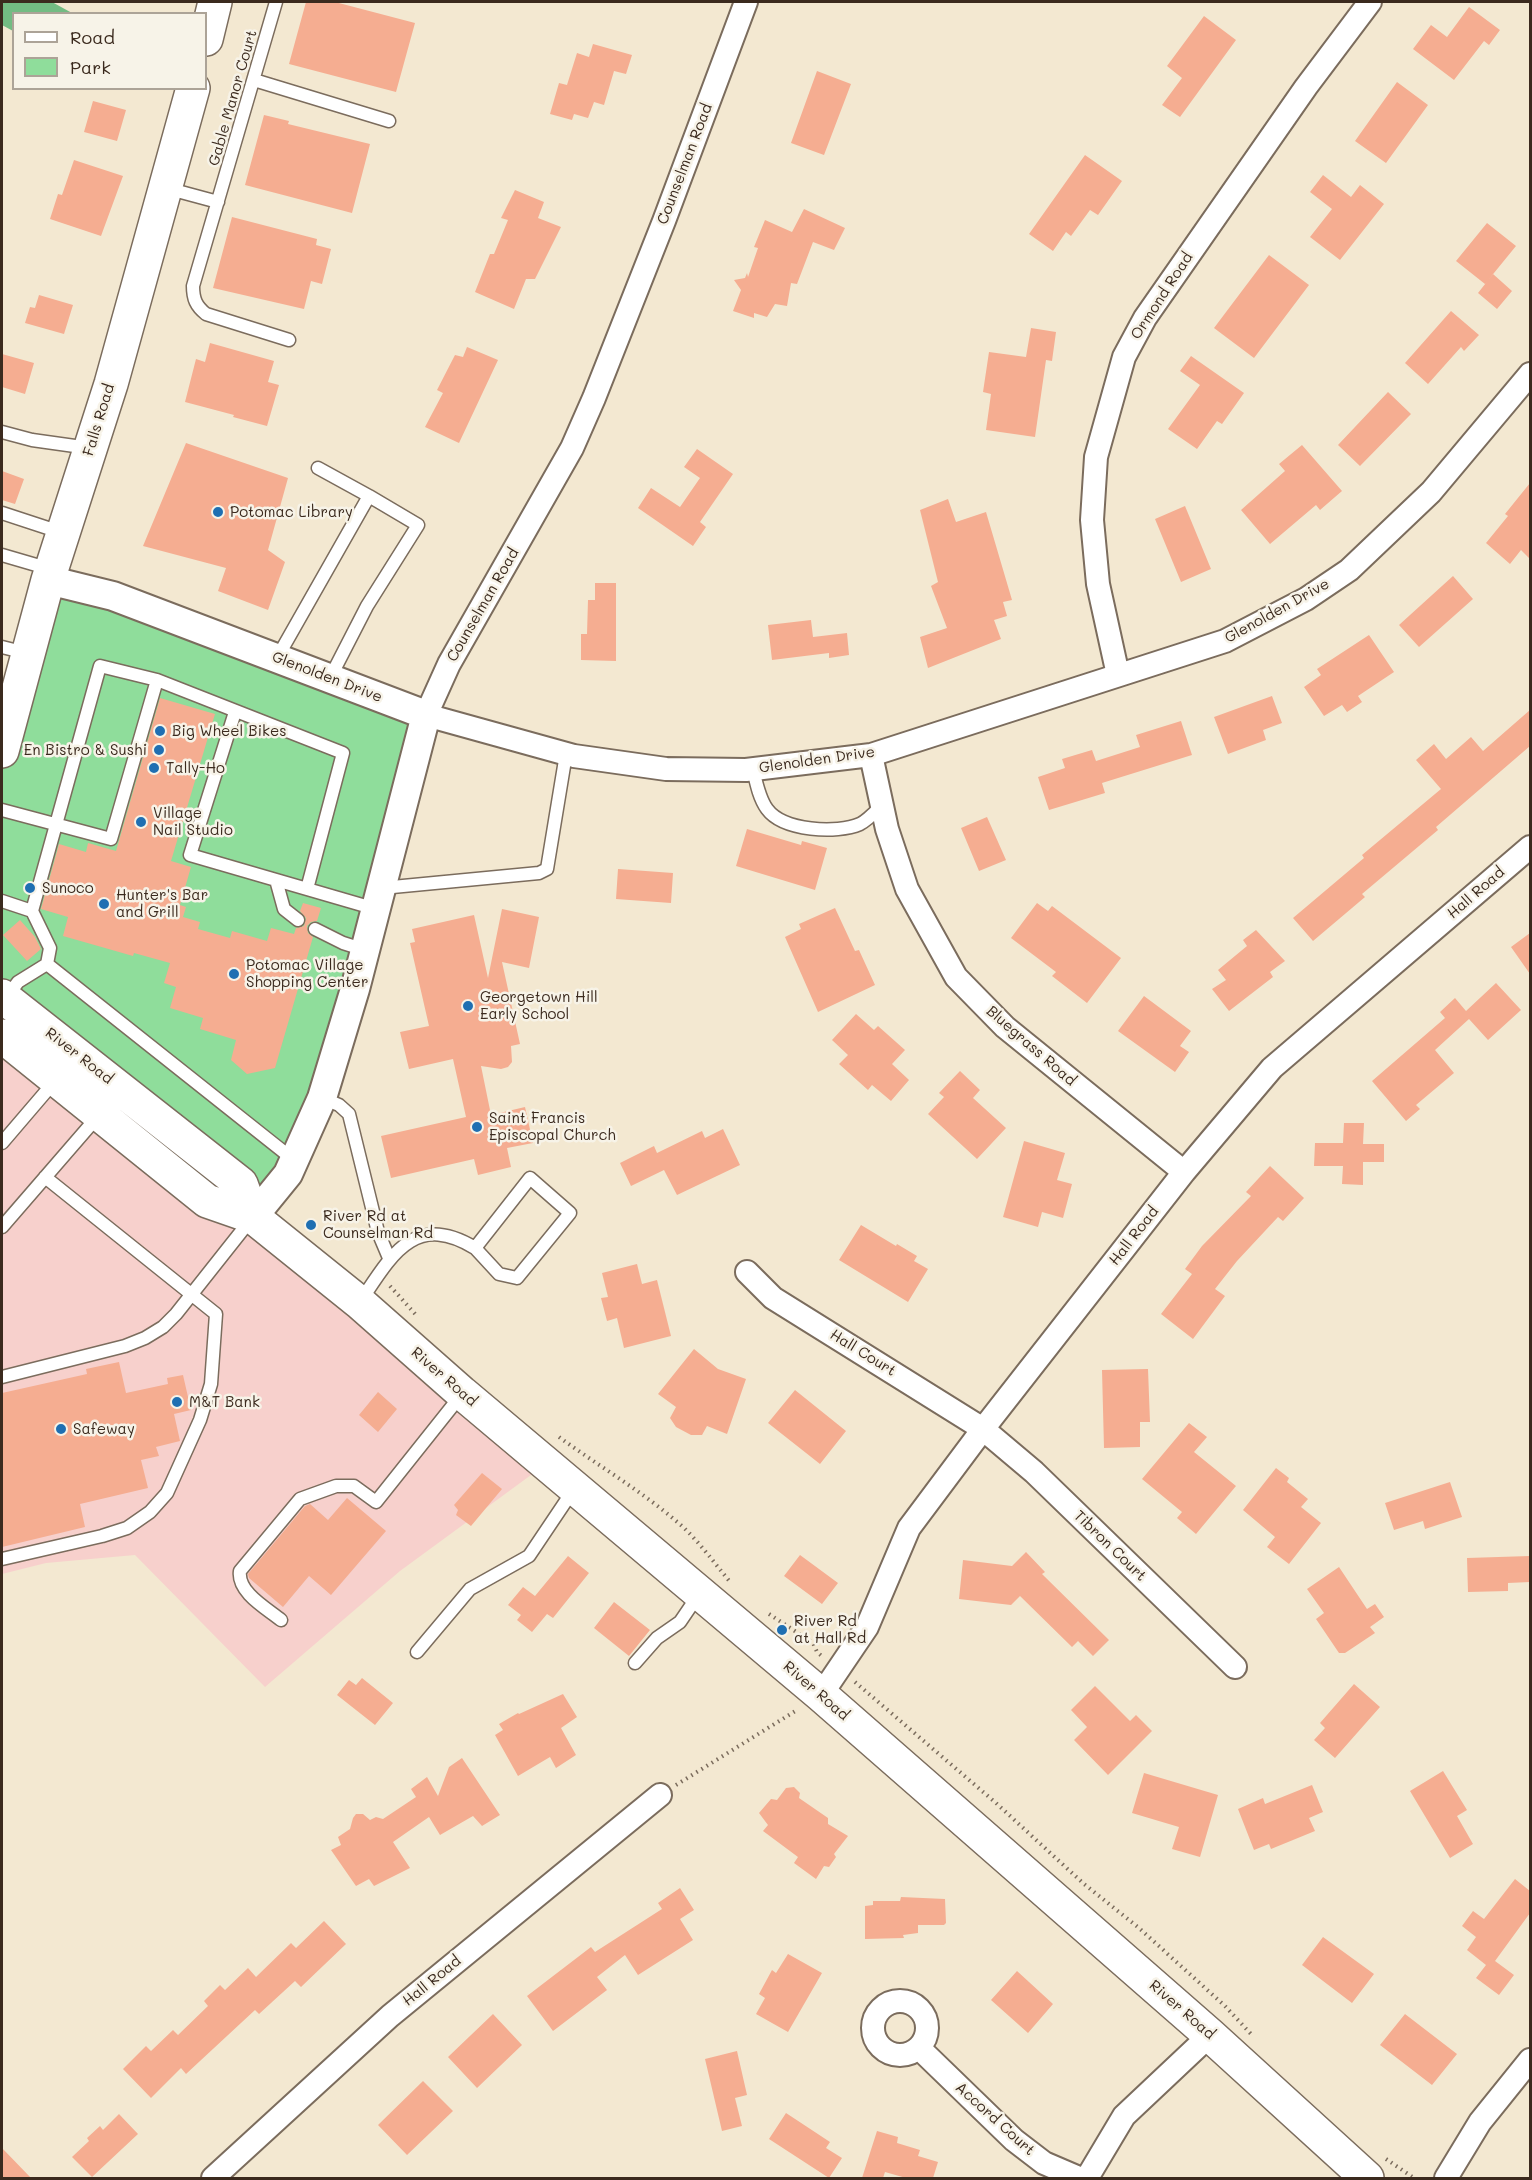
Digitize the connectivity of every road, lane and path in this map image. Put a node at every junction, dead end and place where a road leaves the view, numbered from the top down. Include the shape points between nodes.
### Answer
1 (215, 2) edge
2 (276, 2) edge
3 (746, 2) edge
4 (1370, 2) edge
5 (207, 35) edge
6 (254, 80) junction
7 (192, 90) edge
8 (389, 121) dead end
9 (165, 188) junction
10 (218, 202) junction
11 (289, 340) dead end
12 (1530, 374) edge
13 (2, 432) edge
14 (90, 448) junction
15 (318, 468) dead end
16 (369, 496) junction
17 (2, 513) edge
18 (63, 533) junction
19 (2, 555) edge
20 (50, 575) junction
21 (15, 650) edge
22 (277, 658) junction
23 (1118, 675) junction
24 (330, 678) junction
25 (157, 680) junction
26 (7, 706) edge
27 (235, 712) junction
28 (426, 715) junction
29 (2, 751) edge
30 (566, 754) junction
31 (871, 755) junction
32 (753, 770) junction
33 (882, 805) junction
34 (2, 810) edge
35 (56, 824) junction
36 (1530, 847) edge
37 (276, 880) junction
38 (307, 890) junction
39 (378, 899) junction
40 (2, 901) edge
41 (32, 911) junction
42 (298, 920) dead end
43 (315, 929) dead end
44 (365, 950) junction
45 (47, 964) junction
46 (3, 997) edge
47 (2, 1038) edge
48 (56, 1080) junction
49 (322, 1098) junction
50 (99, 1115) junction
51 (2, 1143) edge
52 (294, 1160) junction
53 (1184, 1172) junction
54 (45, 1177) junction
55 (253, 1217) junction
56 (2, 1227) edge
57 (475, 1248) junction
58 (389, 1258) junction
59 (747, 1272) dead end
60 (191, 1295) junction
61 (360, 1303) junction
62 (2, 1377) edge
63 (462, 1394) junction
64 (983, 1429) junction
65 (575, 1488) junction
66 (2, 1559) edge
67 (699, 1593) junction
68 (280, 1620) dead end
69 (417, 1652) dead end
70 (635, 1663) dead end
71 (1235, 1668) dead end
72 (822, 1695) junction
73 (660, 1795) joint
74 (1210, 2035) junction
75 (919, 2048) dead end
76 (1530, 2060) edge
77 (213, 2178) edge
78 (1079, 2178) edge
79 (1087, 2178) edge
80 (1366, 2178) edge
81 (1446, 2178) edge

1 - 5 main road
2 - 6 lane, Gable Manor Court
3 - 28 street, Counselman Road via 664,221 572,448 449,664
4 - 23 street, Ormond Road via 1145,318 1124,357 1096,457 1092,520 1098,584
6 - 8 lane
6 - 10 lane, Gable Manor Court
7 - 9 main road, Falls Road
9 - 10 lane
9 - 14 main road, Falls Road
10 - 11 lane, Gable Manor Court via 193,286 193,298 206,314
12 - 23 street, Glenolden Drive via 1431,492 1349,570 1306,599 1225,641
13 - 14 lane via 32,441
14 - 18 main road, Falls Road
15 - 16 lane
16 - 22 lane
16 - 24 lane via 418,525 367,606
17 - 18 lane
18 - 20 main road, Falls Road
19 - 20 lane
20 - 21 main road, Falls Road
20 - 22 street, Glenolden Drive
21 - 26 main road, Falls Road
22 - 24 street, Glenolden Drive
23 - 31 street, Glenolden Drive
24 - 28 street, Glenolden Drive
25 - 27 lane
25 - 35 lane via 111,839
25 - 35 lane via 100,666
26 - 29 main road, Falls Road
27 - 37 lane via 190,855
27 - 38 lane via 343,753
28 - 30 street, Glenolden Drive
28 - 39 street, Counselman Road
30 - 32 street, Glenolden Drive via 666,769
30 - 39 lane via 547,869
31 - 32 street, Glenolden Drive
31 - 33 street, Bluegrass Road
32 - 33 lane via 766,808 773,816 799,826 832,830 861,824
33 - 53 street, Bluegrass Road via 907,890 956,978 1005,1027
34 - 35 lane
35 - 41 lane
36 - 53 street, Hall Road via 1272,1068
37 - 38 lane
37 - 42 lane via 284,909
38 - 39 lane
39 - 44 street, Counselman Road
40 - 41 lane
41 - 45 lane via 50,948
43 - 44 lane
44 - 49 street, Counselman Road
45 - 46 lane
45 - 52 lane
46 - 55 main road, River Road via 241,1184
47 - 48 main road, River Road
48 - 50 main road, River Road
48 - 51 lane
49 - 52 street, Counselman Road
49 - 58 lane via 350,1114 378,1232
50 - 54 lane
50 - 55 main road, River Road via 207,1201
52 - 55 street, Counselman Road via 288,1174
53 - 64 street, Hall Road
54 - 56 lane
54 - 60 lane
55 - 60 lane
55 - 61 main road, River Road
57 - 57 lane via 499,1274 517,1278 570,1213 530,1178
57 - 58 lane via 460,1239 427,1235 406,1242
58 - 61 lane
59 - 64 street, Hall Court via 773,1298
60 - 62 lane via 163,1327 145,1338
60 - 66 lane via 216,1314 211,1384 200,1420 167,1493 150,1512 127,1528
61 - 63 main road, River Road
63 - 65 main road, River Road
63 - 68 lane via 376,1502 354,1486 336,1486 300,1499 240,1570 243,1588
64 - 71 street, Tibron Court via 1034,1472
64 - 72 street, Hall Road via 909,1528 867,1627
65 - 67 main road, River Road
65 - 69 lane via 529,1556 470,1589
67 - 70 lane via 680,1622 657,1638
67 - 72 main road, River Road
72 - 73 path
72 - 74 main road, River Road
73 - 77 street, Hall Road via 390,2016
74 - 79 street via 1124,2116
74 - 80 main road, River Road
75 - 78 street, Accord Court via 1014,2139 1044,2163
76 - 81 street via 1480,2122

